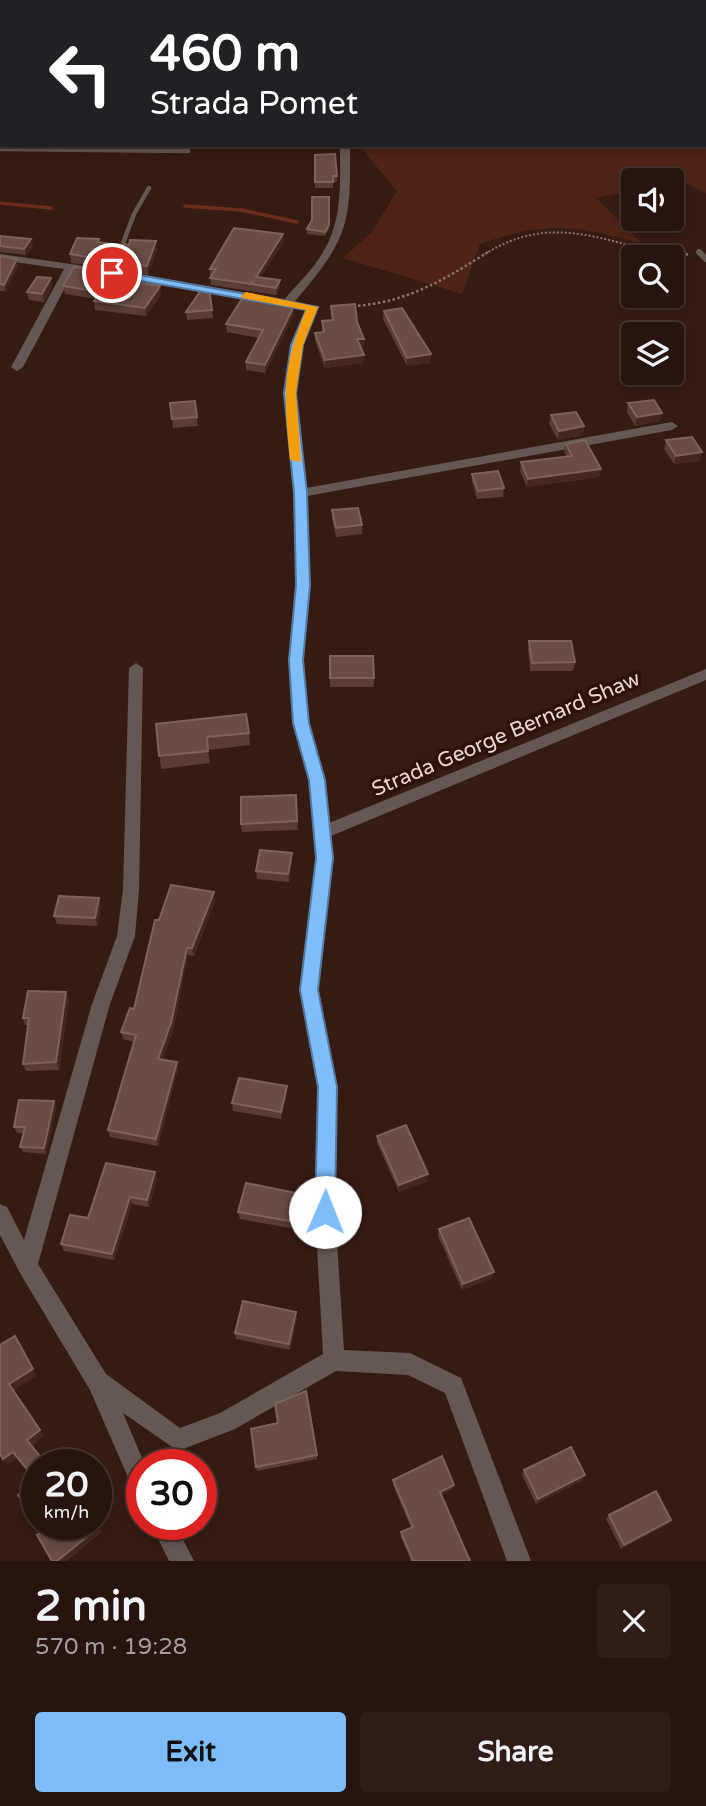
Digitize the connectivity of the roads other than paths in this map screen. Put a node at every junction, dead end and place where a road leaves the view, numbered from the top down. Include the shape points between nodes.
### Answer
1 (345, 147) edge
2 (0, 149) edge
3 (188, 151) dead end
4 (149, 188) dead end
5 (699, 252) road end
6 (0, 257) edge
7 (706, 259) edge
8 (71, 267) junction
9 (112, 273) junction
10 (287, 303) junction
11 (17, 367) dead end
12 (672, 426) dead end
13 (300, 493) junction
14 (136, 668) dead end
15 (706, 674) edge
16 (323, 833) junction
17 (0, 1214) edge
18 (27, 1266) junction
19 (334, 1360) junction
20 (98, 1382) junction
21 (127, 1449) edge
22 (171, 1540) edge
23 (182, 1561) edge
24 (519, 1561) edge

1 - 10 street via 345,202 336,237 329,253
2 - 3 lane
4 - 9 lane
5 - 7 lane
6 - 8 street
8 - 9 street
8 - 11 street
9 - 10 street
10 - 13 street via 313,307 297,345 290,393
12 - 13 street
13 - 16 street via 303,585 296,660 301,723 317,780
14 - 18 street via 126,936 101,1004
15 - 16 street, Strada George Bernard Shaw
16 - 19 street via 325,858 309,990 328,1087 325,1212
17 - 18 street
18 - 20 street
19 - 20 street via 227,1420 178,1440
19 - 24 street via 410,1364 453,1386
20 - 21 street
22 - 23 street

